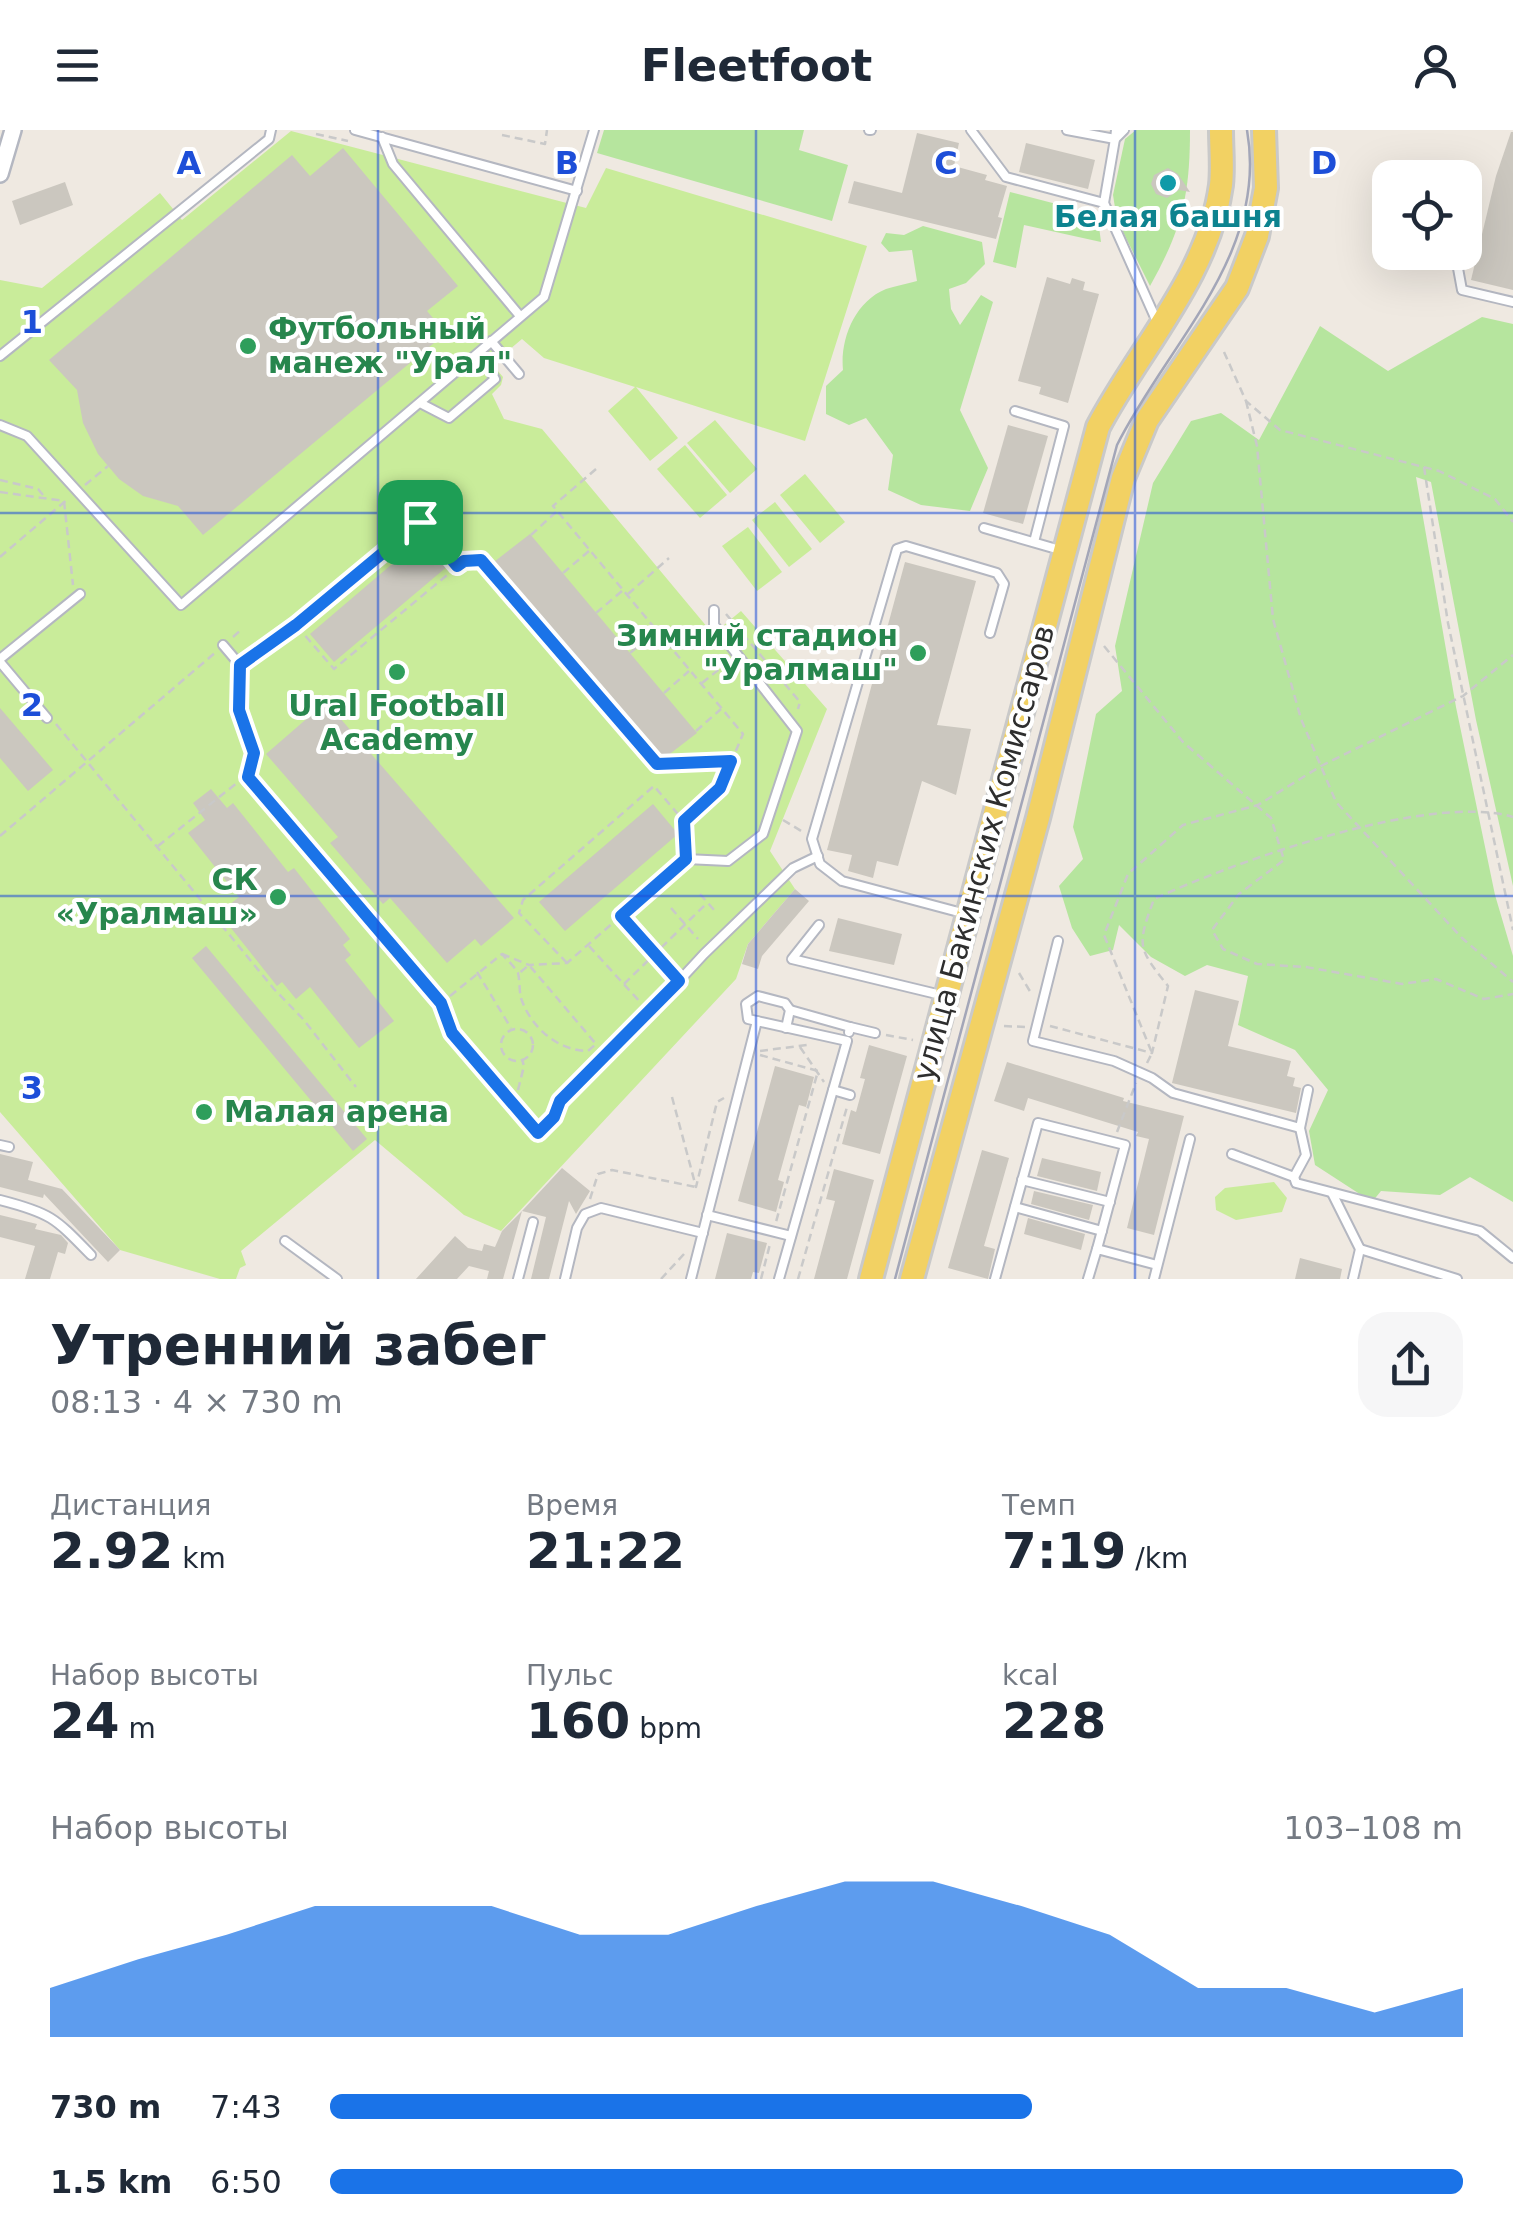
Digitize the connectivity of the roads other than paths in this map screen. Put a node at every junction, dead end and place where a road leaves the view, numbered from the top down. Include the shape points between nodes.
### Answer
1 (13, 130) edge
2 (271, 130) edge
3 (353, 130) edge
4 (594, 130) edge
5 (971, 130) edge
6 (1068, 130) edge
7 (1124, 130) edge
8 (1221, 130) edge
9 (1264, 130) edge
10 (1116, 134) edge
11 (382, 138) junction
12 (0, 174) edge
13 (577, 191) junction
14 (1104, 203) junction
15 (1458, 270) edge
16 (1513, 302) edge
17 (520, 316) junction
18 (1159, 326) junction
19 (492, 341) junction
20 (480, 353) junction
21 (0, 356) edge
22 (519, 374) dead end
23 (420, 403) junction
24 (1015, 412) dead end
25 (0, 425) edge
26 (984, 528) dead end
27 (1034, 542) junction
28 (1064, 551) junction
29 (80, 594) dead end
30 (714, 610) road end
31 (990, 633) dead end
32 (223, 645) dead end
33 (255, 652) road end
34 (0, 660) edge
35 (240, 665) junction
36 (49, 718) road end
37 (818, 856) junction
38 (686, 859) road end
39 (966, 914) junction
40 (819, 925) dead end
41 (1058, 941) dead end
42 (946, 996) junction
43 (790, 1010) junction
44 (757, 1022) junction
45 (850, 1027) junction
46 (786, 1028) junction
47 (875, 1033) road end
48 (847, 1041) junction
49 (1308, 1090) dead end
50 (832, 1093) junction
51 (850, 1095) road end
52 (1300, 1128) junction
53 (1190, 1139) dead end
54 (1232, 1154) dead end
55 (1294, 1177) junction
56 (1022, 1180) junction
57 (1332, 1192) junction
58 (0, 1200) edge
59 (1110, 1202) junction
60 (1015, 1207) junction
61 (707, 1215) junction
62 (532, 1222) dead end
63 (1102, 1231) junction
64 (703, 1233) junction
65 (791, 1236) junction
66 (286, 1241) dead end
67 (1097, 1249) junction
68 (1360, 1249) junction
69 (91, 1255) dead end
70 (1513, 1258) edge
71 (1157, 1265) junction
72 (338, 1279) edge
73 (518, 1279) edge
74 (565, 1279) edge
75 (691, 1279) edge
76 (779, 1279) edge
77 (871, 1279) edge
78 (912, 1279) edge
79 (995, 1279) edge
80 (1088, 1279) edge
81 (1154, 1279) edge
82 (1353, 1279) edge
83 (1457, 1279) edge

1 - 12 street
2 - 21 lane via 269,139
3 - 11 lane
4 - 13 lane
5 - 14 lane via 1006,177
6 - 10 lane
7 - 10 lane
8 - 18 main road, улица Бакинских Комиссаров via 1220,184 1209,230
9 - 78 main road, улица Бакинских Комиссаров via 1266,188 1244,270 1147,420 1123,478
10 - 14 lane
11 - 13 lane
11 - 17 lane via 393,164
13 - 17 lane via 544,297
14 - 18 lane
15 - 16 lane via 1462,290
17 - 19 lane
18 - 28 main road, улица Бакинских Комиссаров via 1098,427
19 - 20 lane
19 - 22 lane
20 - 23 lane
20 - 23 lane via 495,379 449,418
23 - 25 lane via 181,605 27,436
24 - 27 lane via 1064,426
26 - 27 lane
27 - 28 lane
28 - 39 main road, улица Бакинских Комиссаров
29 - 34 lane
30 - 38 lane via 714,625 798,732 762,834 728,861
31 - 37 lane via 1004,584 997,573 898,549 812,838
32 - 35 lane
33 - 35 lane
34 - 36 lane
35 - 37 lane via 239,710 254,753 248,777 441,1003 452,1033 538,1133 560,1101 793,868
37 - 39 lane via 842,882
39 - 42 main road, улица Бакинских Комиссаров
40 - 42 lane via 792,959
41 - 52 lane via 1034,1042 1114,1061 1174,1093
42 - 77 main road, улица Бакинских Комиссаров
43 - 44 lane via 785,1002 758,996 746,1004 748,1018
43 - 45 lane
43 - 46 lane
44 - 46 lane
44 - 61 lane
45 - 47 lane
45 - 48 lane
46 - 48 lane
48 - 50 lane
49 - 52 lane
50 - 51 lane
50 - 65 lane
52 - 55 lane via 1306,1154
53 - 71 lane
54 - 55 lane
55 - 57 lane
56 - 59 lane
56 - 59 lane via 1038,1123 1125,1144
56 - 60 lane
57 - 68 lane
57 - 70 lane via 1480,1231
58 - 69 lane via 54,1218
59 - 63 lane
60 - 63 lane
60 - 79 lane
61 - 64 lane
61 - 65 lane
62 - 73 lane
63 - 67 lane
64 - 74 lane via 601,1208 585,1214 577,1228
64 - 75 lane
65 - 76 lane
66 - 72 lane
67 - 71 lane
67 - 80 lane
68 - 82 lane
68 - 83 lane
71 - 81 lane

